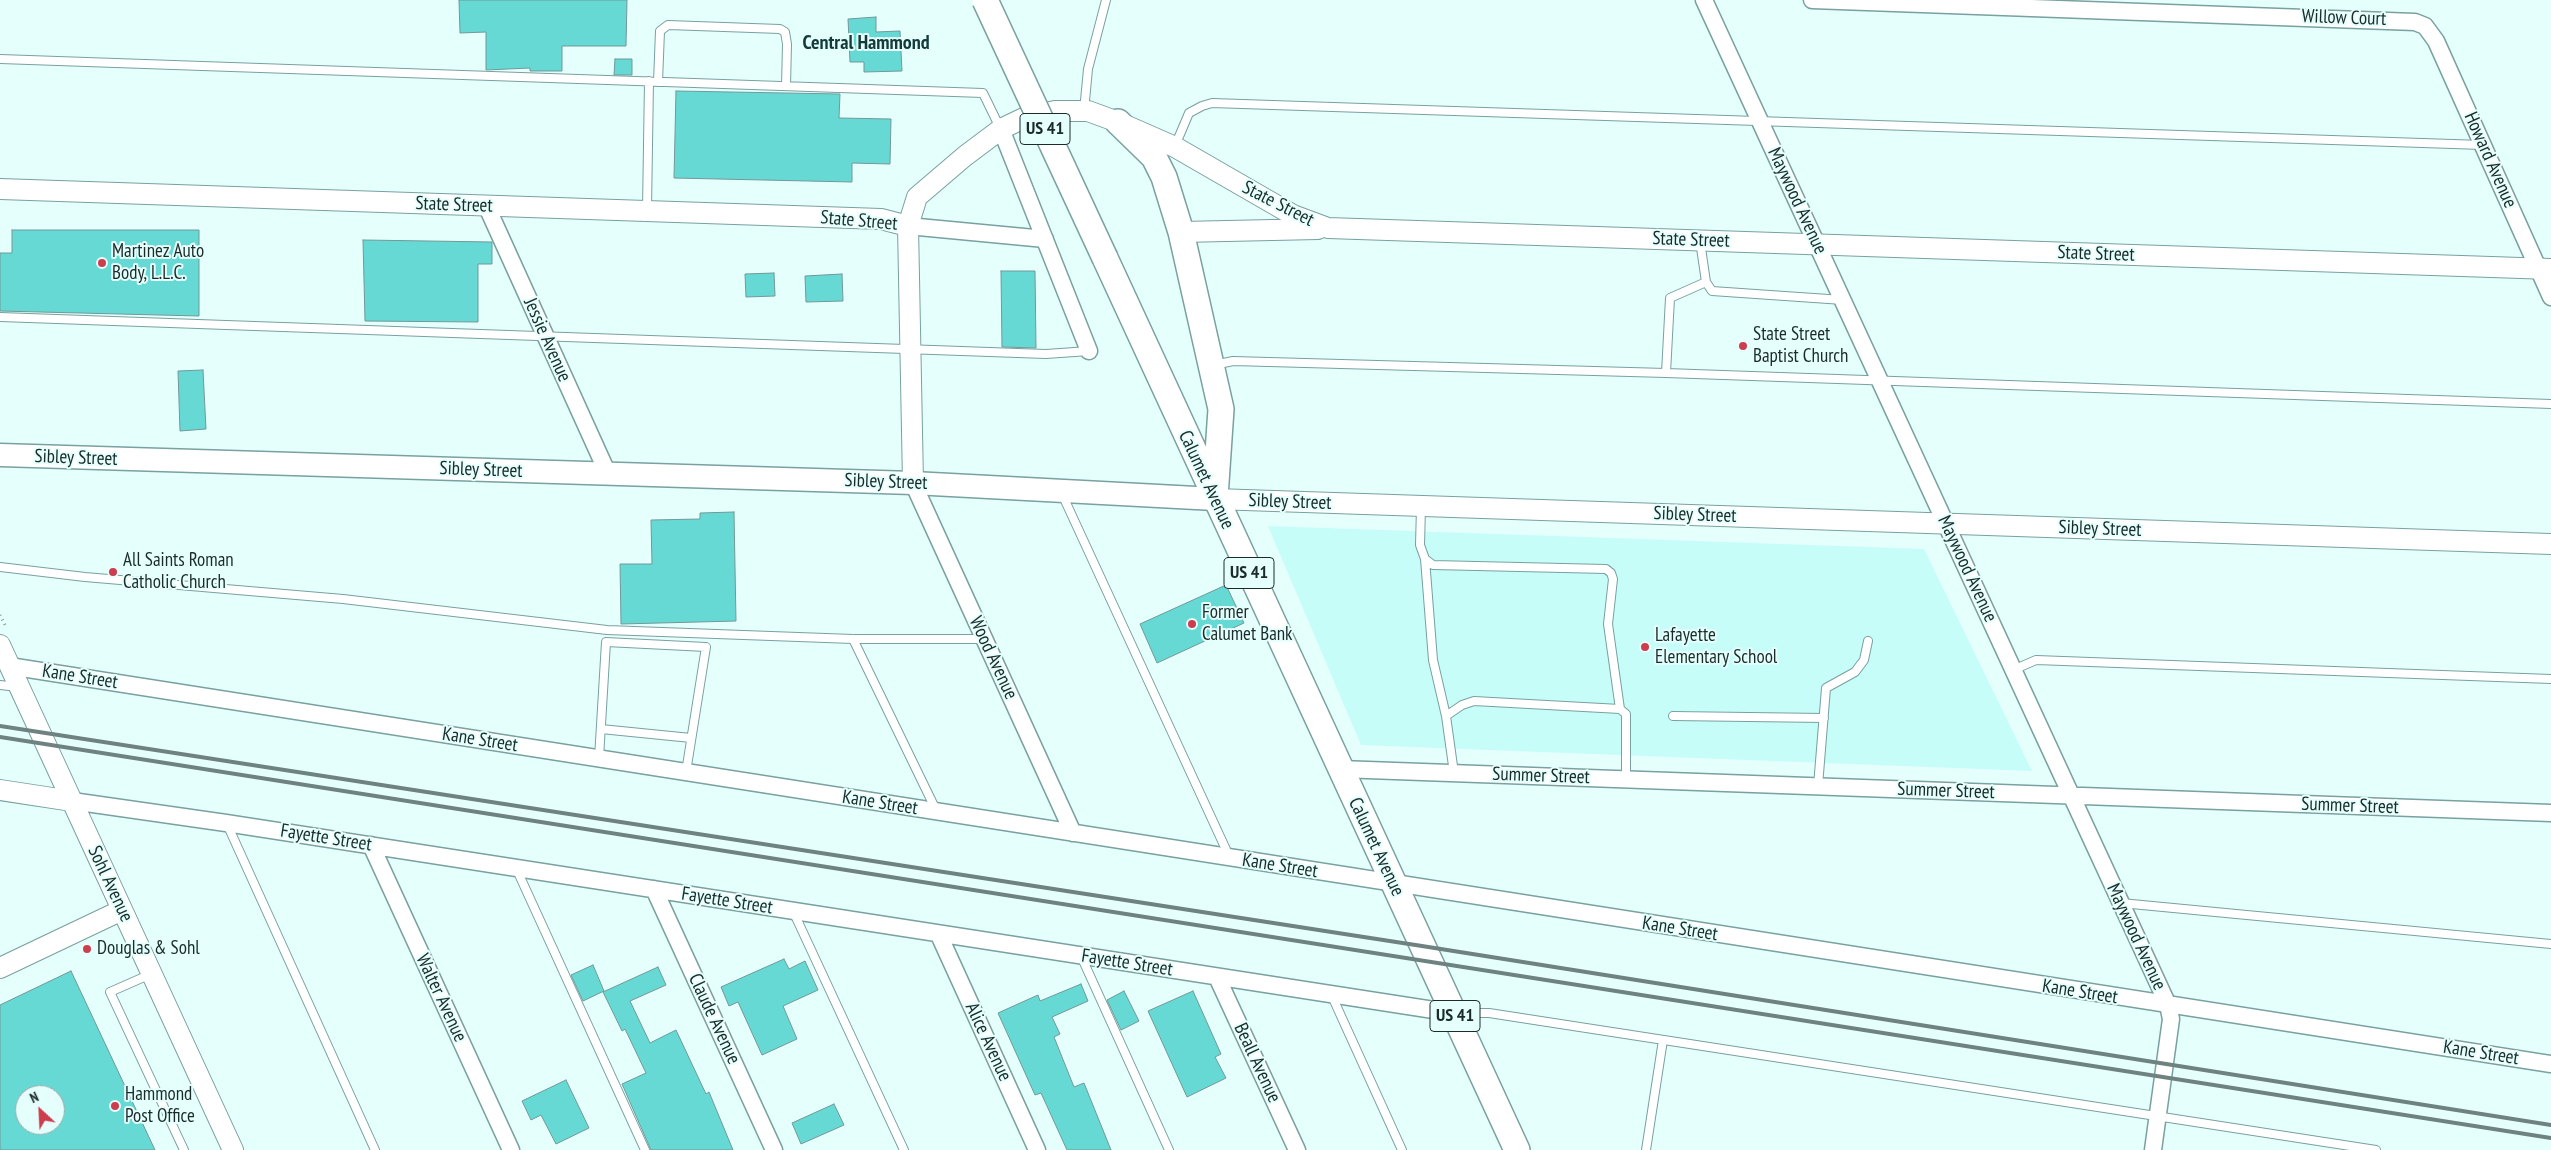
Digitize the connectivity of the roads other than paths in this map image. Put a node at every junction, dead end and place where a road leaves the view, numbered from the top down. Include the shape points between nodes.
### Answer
1 (985, 0) edge
2 (1106, 0) edge
3 (1704, 0) edge
4 (1812, 0) edge
5 (2425, 26) joint
6 (0, 59) edge
7 (649, 81) junction
8 (658, 82) junction
9 (786, 86) junction
10 (1084, 111) junction
11 (1118, 122) junction
12 (1761, 123) junction
13 (1001, 129) junction
14 (2483, 145) junction
15 (1174, 148) junction
16 (0, 189) edge
17 (487, 207) junction
18 (647, 212) junction
19 (908, 226) junction
20 (1328, 228) junction
21 (1181, 232) junction
22 (1045, 239) junction
23 (1700, 241) junction
24 (1817, 244) junction
25 (2545, 269) edge
26 (1706, 282) junction
27 (2551, 297) edge
28 (1842, 300) junction
29 (0, 317) edge
30 (546, 338) junction
31 (911, 350) junction
32 (1089, 351) joint
33 (1211, 366) junction
34 (1666, 373) junction
35 (1880, 380) junction
36 (2551, 404) edge
37 (0, 456) edge
38 (608, 474) junction
39 (913, 482) junction
40 (1060, 491) junction
41 (1215, 499) junction
42 (1421, 506) junction
43 (1946, 524) junction
44 (2551, 544) edge
45 (1425, 559) junction
46 (0, 567) edge
47 (607, 630) junction
48 (708, 633) junction
49 (853, 639) junction
50 (984, 639) junction
51 (1868, 641) dead end
52 (606, 642) junction
53 (0, 645) edge
54 (706, 647) junction
55 (10, 666) junction
56 (2013, 670) junction
57 (2551, 678) edge
58 (10, 686) edge
59 (1620, 709) junction
60 (1446, 716) junction
61 (1672, 716) dead end
62 (1824, 718) junction
63 (601, 729) junction
64 (691, 738) junction
65 (599, 758) junction
66 (1340, 769) junction
67 (686, 772) junction
68 (1454, 773) junction
69 (1626, 779) junction
70 (1818, 786) junction
71 (0, 790) edge
72 (2071, 796) junction
73 (72, 801) junction
74 (937, 811) junction
75 (2551, 813) edge
76 (226, 822) junction
77 (1073, 833) junction
78 (371, 846) junction
79 (1230, 858) junction
80 (516, 868) junction
81 (1393, 884) junction
82 (654, 889) junction
83 (2121, 903) junction
84 (122, 910) junction
85 (793, 911) junction
86 (938, 935) junction
87 (2551, 944) edge
88 (1081, 956) junction
89 (0, 968) edge
90 (151, 974) junction
91 (1218, 977) junction
92 (1331, 994) junction
93 (2168, 1005) junction
94 (1453, 1013) junction
95 (1663, 1040) junction
96 (2551, 1064) edge
97 (2158, 1115) junction
98 (184, 1150) edge
99 (233, 1150) edge
100 (376, 1150) edge
101 (511, 1150) edge
102 (645, 1150) edge
103 (774, 1150) edge
104 (904, 1150) edge
105 (1037, 1150) edge
106 (1168, 1150) edge
107 (1297, 1150) edge
108 (1402, 1150) edge
109 (1517, 1150) edge
110 (1646, 1150) edge
111 (2153, 1150) edge
112 (2376, 1150) edge

1 - 41 main road, Calumet Avenue / US 41, bridge
2 - 10 lane via 1088,69
3 - 12 street, Maywood Avenue
4 - 5 street, Willow Court via 2404,20
5 - 14 street, Howard Avenue via 2436,41
6 - 7 lane
7 - 8 lane
7 - 18 lane
8 - 9 lane
8 - 9 lane via 660,31 668,25 780,29 785,32 787,44
9 - 13 lane via 983,93
10 - 11 street, State Street
10 - 13 street, State Street via 1055,111 1024,118
11 - 15 street, State Street
11 - 21 main road via 1154,157 1164,177
12 - 14 lane
12 - 15 lane via 1212,104 1189,113
12 - 24 street, Maywood Avenue
13 - 19 street, State Street via 917,196
13 - 22 street
14 - 25 street, Howard Avenue
15 - 20 street, State Street via 1293,215
16 - 17 street, State Street
17 - 18 street, State Street
17 - 30 street, Jessie Avenue
18 - 19 street, State Street via 881,219
19 - 22 street, State Street
19 - 31 street
20 - 21 street
20 - 23 street, State Street
21 - 33 main road
22 - 32 street
23 - 24 street, State Street
23 - 26 lane
24 - 25 street, State Street
24 - 28 street, Maywood Avenue
25 - 27 street, Howard Avenue
26 - 28 lane via 1712,291
26 - 34 lane via 1670,298
28 - 35 street, Maywood Avenue
29 - 30 lane
30 - 31 lane
30 - 38 street, Jessie Avenue
31 - 32 lane via 1046,354
31 - 39 street
33 - 34 lane via 1233,361
33 - 41 main road via 1221,409
34 - 35 lane
35 - 36 lane
35 - 43 street, Maywood Avenue
37 - 38 main road, Sibley Street
38 - 39 main road, Sibley Street
39 - 40 main road, Sibley Street
39 - 50 street, Wood Avenue
40 - 41 main road, Sibley Street
40 - 79 lane
41 - 42 street, Sibley Street
41 - 66 main road, Calumet Avenue / US 41
42 - 43 street, Sibley Street
42 - 45 lane via 1420,545
43 - 44 street, Sibley Street
43 - 56 street, Maywood Avenue
45 - 59 lane via 1440,567 1606,569 1613,579 1608,624
45 - 60 lane via 1433,660
46 - 47 lane via 343,599
47 - 48 lane
47 - 52 lane
48 - 49 lane
48 - 54 lane
49 - 50 lane
49 - 74 lane
50 - 77 street, Wood Avenue
51 - 62 lane via 1864,660 1855,672 1826,688
52 - 54 lane
52 - 63 lane
53 - 55 street, Sohl Avenue
54 - 64 lane
55 - 58 street, Sohl Avenue
55 - 65 street, Kane Street
56 - 57 lane via 2036,660
56 - 72 street, Maywood Avenue
58 - 73 street, Sohl Avenue
59 - 60 lane via 1474,701
59 - 69 lane via 1626,714
60 - 68 lane
61 - 62 lane
62 - 70 lane
63 - 64 lane
63 - 65 lane
64 - 67 lane
65 - 67 street, Kane Street
66 - 68 street, Summer Street
66 - 81 main road, Calumet Avenue / US 41
67 - 74 street, Kane Street
68 - 69 street, Summer Street
69 - 70 street, Summer Street
70 - 72 street, Summer Street
71 - 73 street, Fayette Street
72 - 75 street, Summer Street
72 - 83 street, Maywood Avenue
73 - 76 street, Fayette Street
73 - 84 street, Sohl Avenue
74 - 77 street, Kane Street
76 - 78 street, Fayette Street
76 - 100 lane
77 - 79 street, Kane Street
78 - 80 street, Fayette Street
78 - 101 street, Walter Avenue
79 - 81 street, Kane Street
80 - 82 street, Fayette Street
80 - 102 lane
81 - 93 street, Kane Street
81 - 94 main road, Calumet Avenue / US 41
82 - 85 street, Fayette Street
82 - 103 street, Claude Avenue
83 - 87 lane
83 - 93 street, Maywood Avenue
84 - 89 street
84 - 90 street, Sohl Avenue
85 - 86 street, Fayette Street
85 - 104 lane
86 - 88 street, Fayette Street
86 - 105 street, Alice Avenue
88 - 91 street, Fayette Street
88 - 106 lane
90 - 98 lane via 110,992
90 - 99 street, Sohl Avenue
91 - 92 street, Fayette Street
91 - 107 street, Beall Avenue
92 - 94 street, Fayette Street
92 - 108 lane
93 - 96 street, Kane Street
93 - 97 street, Maywood Avenue via 2171,1020
94 - 95 lane via 1489,1013
94 - 109 main road, Calumet Avenue / US 41
95 - 97 lane
95 - 110 lane
97 - 111 street, Maywood Avenue
97 - 112 lane

